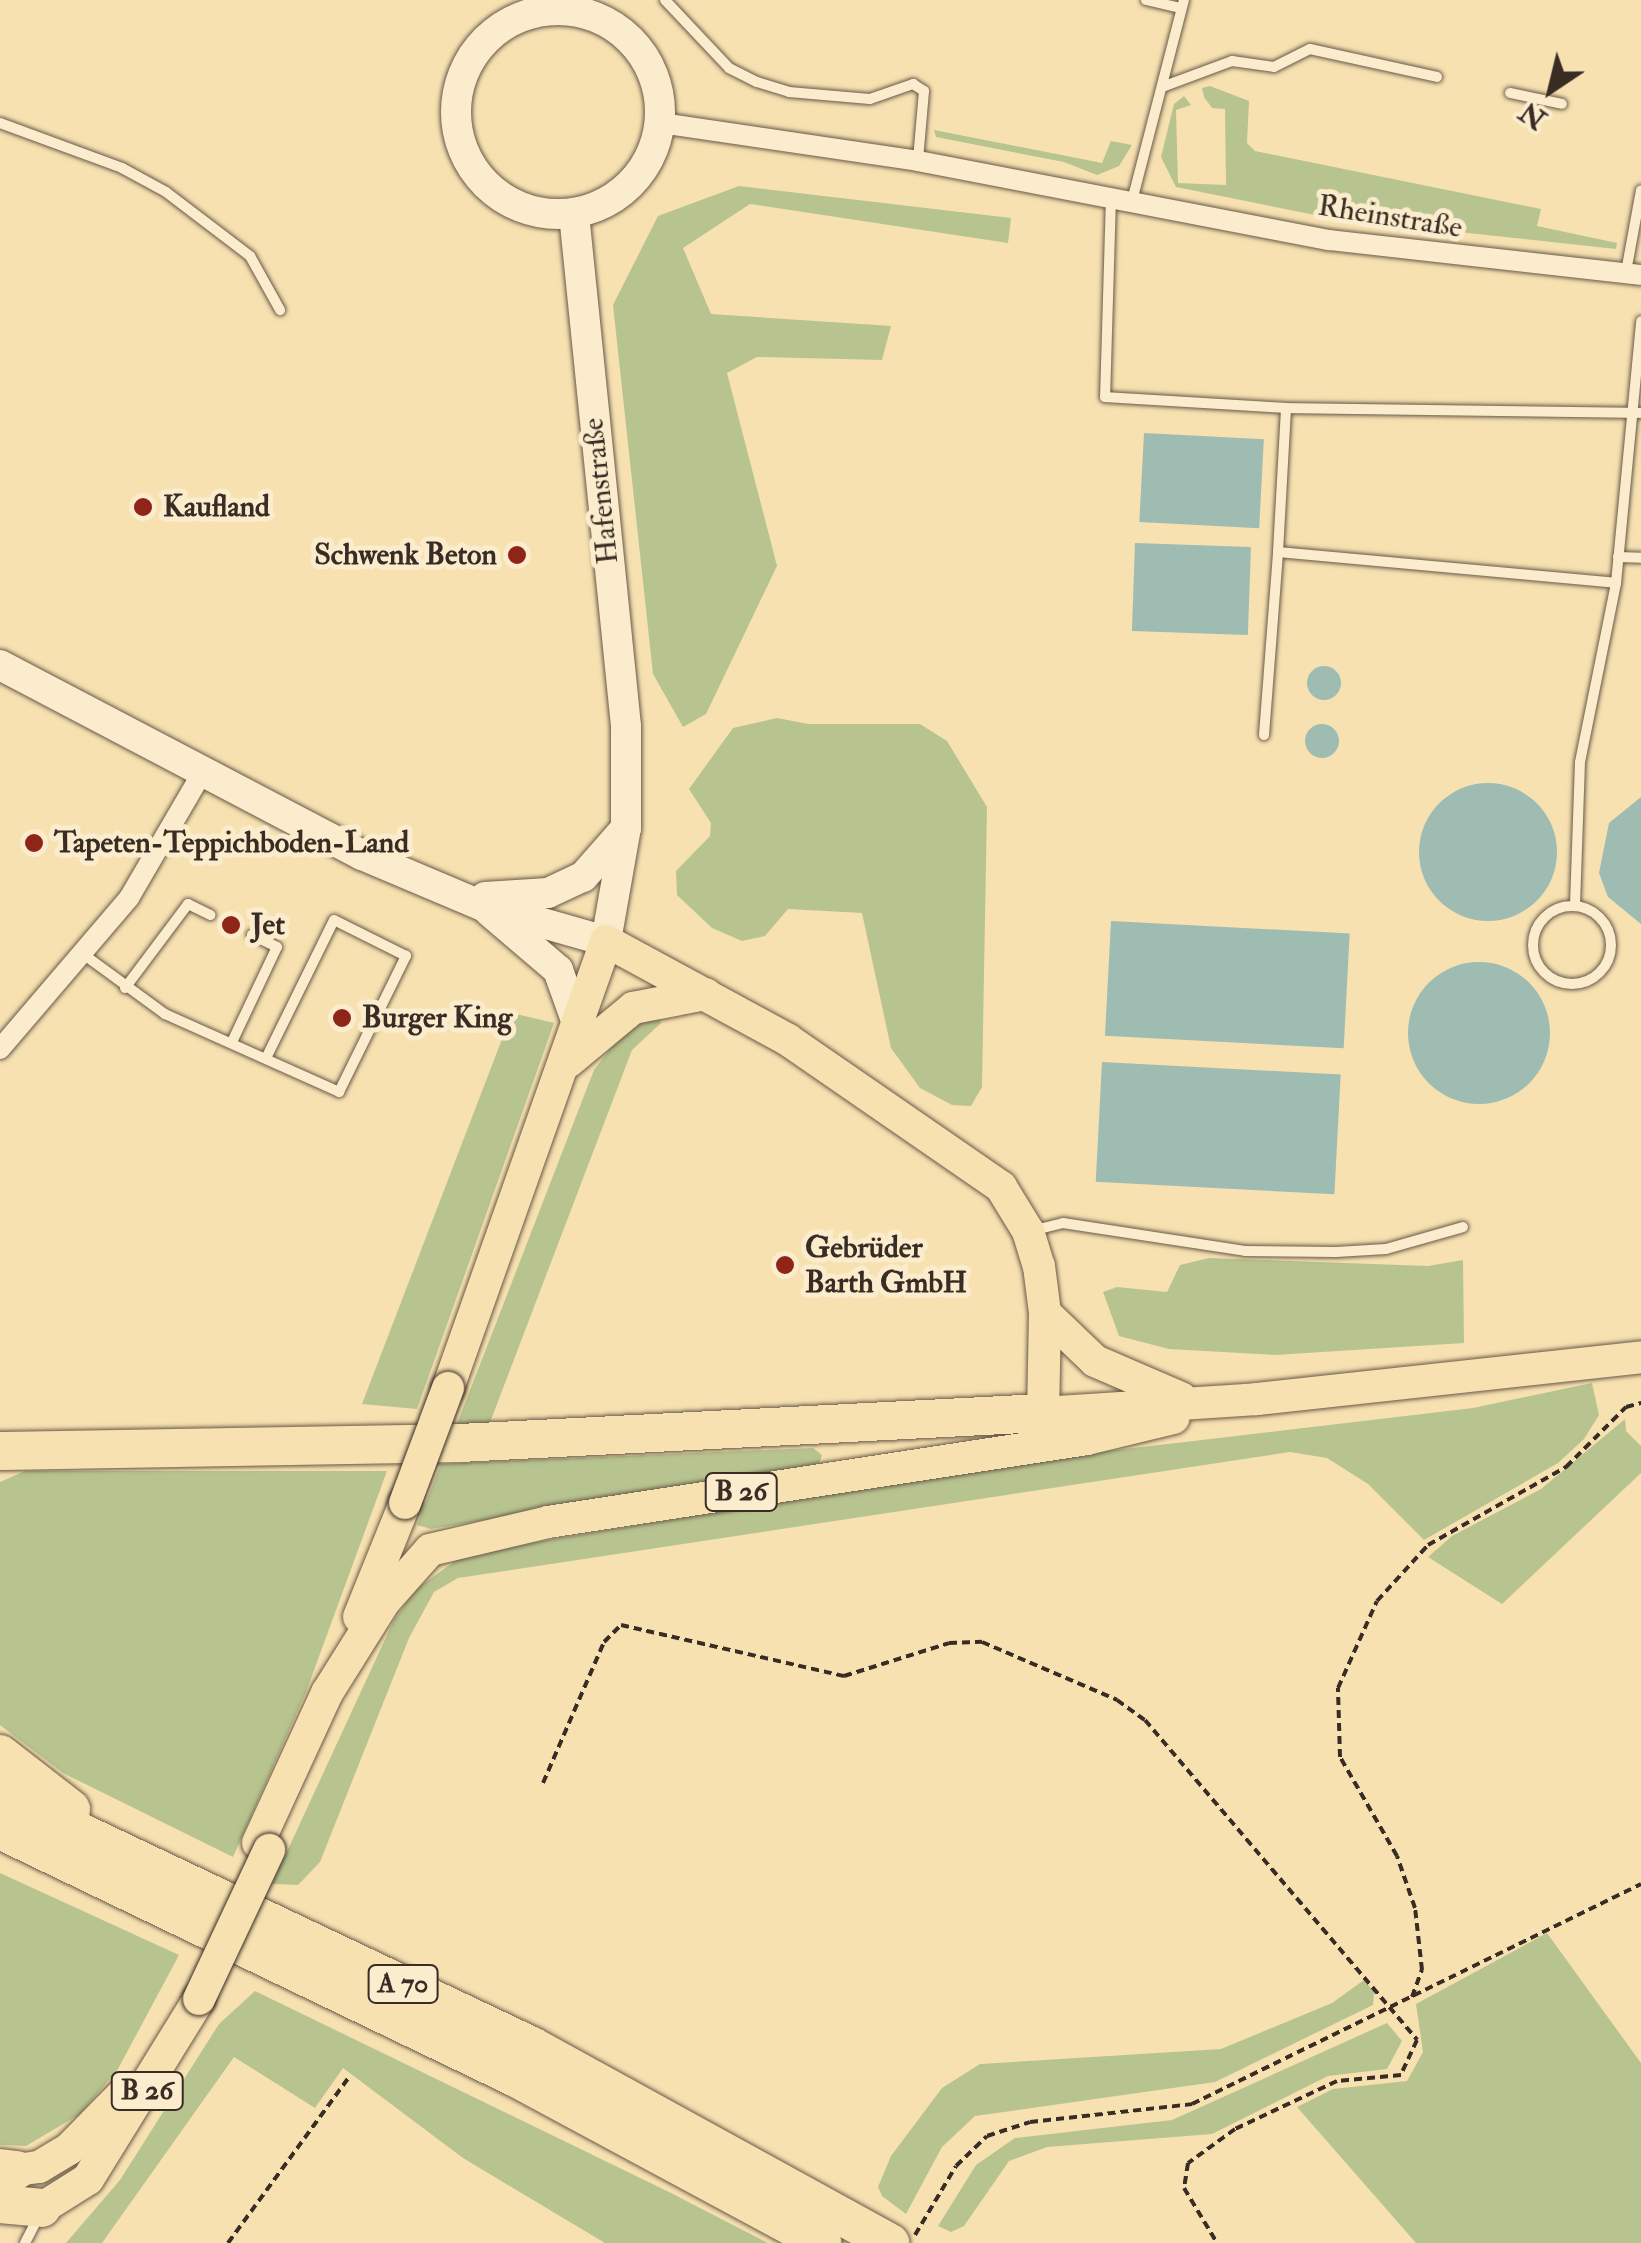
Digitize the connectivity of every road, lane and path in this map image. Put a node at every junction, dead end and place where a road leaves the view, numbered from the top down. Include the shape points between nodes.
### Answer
1 (666, 0) edge
2 (1146, 0) edge
3 (1182, 4) edge
4 (516, 8) edge
5 (1437, 76) dead end
6 (1162, 86) junction
7 (1510, 93) dead end
8 (1562, 104) dead end
9 (0, 123) edge
10 (661, 123) junction
11 (918, 161) junction
12 (1641, 190) edge
13 (1122, 199) junction
14 (574, 214) junction
15 (1634, 274) edge
16 (280, 310) dead end
17 (1641, 321) edge
18 (1286, 408) junction
19 (1637, 413) edge
20 (1278, 552) junction
21 (1618, 557) junction
22 (1641, 558) edge
23 (1616, 583) junction
24 (0, 664) edge
25 (1264, 735) dead end
26 (202, 773) junction
27 (626, 828) junction
28 (471, 901) junction
29 (1575, 905) junction
30 (210, 915) dead end
31 (252, 935) dead end
32 (606, 940) junction
33 (83, 954) junction
34 (124, 988) junction
35 (706, 994) junction
36 (578, 1026) junction
37 (232, 1042) junction
38 (0, 1050) edge
39 (267, 1056) junction
40 (562, 1069) junction
41 (1463, 1227) dead end
42 (1028, 1231) junction
43 (1045, 1313) junction
44 (1641, 1357) edge
45 (1210, 1402) junction
46 (1641, 1402) edge
47 (1043, 1412) junction
48 (3, 1452) edge
49 (328, 1693) junction
50 (0, 1754) edge
51 (543, 1783) dead end
52 (0, 1794) edge
53 (0, 1830) edge
54 (126, 1849) junction
55 (1641, 1884) edge
56 (193, 1995) junction
57 (1412, 1997) junction
58 (1392, 2006) junction
59 (350, 2076) dead end
60 (106, 2118) junction
61 (74, 2163) dead end
62 (26, 2187) edge
63 (25, 2243) edge
64 (228, 2243) edge
65 (822, 2243) edge
66 (890, 2243) edge
67 (910, 2243) edge
68 (1217, 2243) edge

1 - 11 lane via 729,68 757,82 789,92 870,98 913,84 924,91
2 - 3 lane
3 - 6 lane
4 - 10 street via 579,12 631,40 659,92
4 - 14 street via 474,54 456,110 459,139 490,189 544,214
5 - 6 lane via 1310,49 1274,67 1232,61
6 - 13 lane
7 - 8 lane
9 - 16 lane via 122,168 166,192 250,256
10 - 11 street, Rheinstraße
10 - 14 street via 654,149 623,192
11 - 13 street, Rheinstraße
12 - 15 lane
13 - 15 street, Rheinstraße via 1443,257
13 - 18 lane via 1105,397
14 - 27 street, Hafenstraße via 627,769
17 - 19 lane
18 - 19 lane
18 - 20 lane
19 - 21 lane
20 - 23 lane
20 - 25 lane
21 - 22 lane
21 - 23 lane
23 - 29 lane via 1580,762
24 - 26 street
26 - 28 street
26 - 33 street via 129,898
27 - 28 street via 583,877 548,893
27 - 32 street, Hafenstraße
28 - 32 street
28 - 36 street via 558,970
29 - 29 lane via 1606,924 1611,948 1592,979 1568,984 1538,965 1532,941 1551,910
30 - 34 lane via 188,904
31 - 37 lane via 278,947
32 - 35 main road
32 - 36 main road, B 26
33 - 34 lane
33 - 38 street
34 - 37 lane
35 - 40 main road via 633,1008
35 - 42 main road via 949,1146 1001,1187
36 - 40 main road, B 26
37 - 39 lane
39 - 39 lane via 334,920 406,956 339,1092
40 - 49 main road, B 26, bridge via 405,1503
41 - 42 lane via 1386,1248 1336,1252 1245,1251 1064,1224
42 - 43 main road
43 - 45 main road via 1094,1361
43 - 47 main road
44 - 45 main road, B 26
45 - 47 main road, B 26
45 - 49 main road, B 26 via 1087,1439 450,1541 412,1565
46 - 57 path via 1626,1407 1566,1466 1467,1517 1428,1546 1377,1601 1338,1688 1340,1757 1397,1856 1414,1908 1422,1970
47 - 48 highway via 460,1443
49 - 56 main road, B 26
50 - 54 highway
51 - 58 path via 604,1642 622,1625 844,1676 949,1643 982,1642 1117,1700 1145,1720
52 - 54 highway, A 70
53 - 65 highway, A 70 via 463,2051
54 - 66 highway, A 70 via 646,2105
55 - 57 path
56 - 60 main road, B 26
56 - 62 main road, B 26 via 88,2179
57 - 58 path
58 - 67 path via 1192,2104 1004,2128 972,2147
58 - 68 path via 1416,2040 1402,2075 1338,2081 1236,2129 1188,2163 1184,2188
59 - 64 path
60 - 61 lane
60 - 62 main road, B 26 via 38,2167
62 - 63 lane

